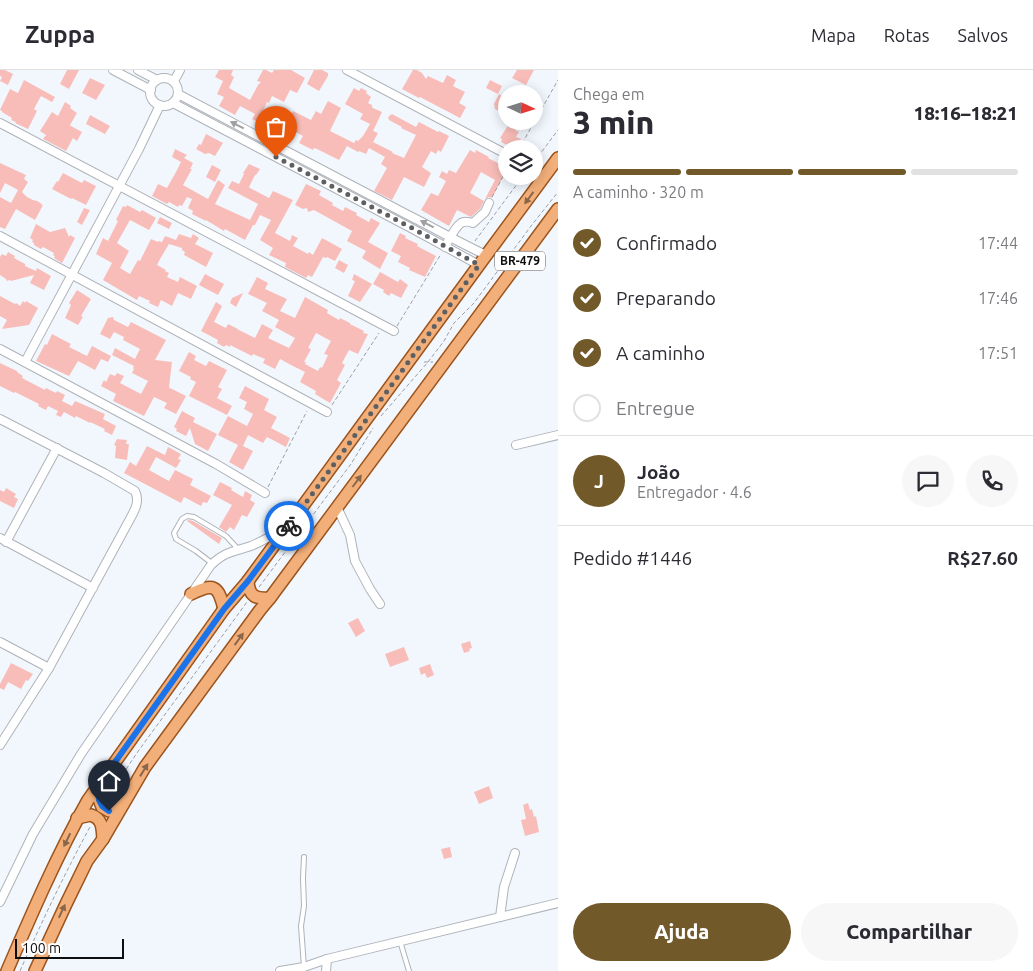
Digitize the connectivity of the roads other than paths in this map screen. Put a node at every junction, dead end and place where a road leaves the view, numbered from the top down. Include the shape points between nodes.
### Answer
1 (113, 70) edge
2 (138, 70) edge
3 (180, 70) edge
4 (348, 70) edge
5 (157, 80) junction
6 (174, 81) junction
7 (151, 90) junction
8 (178, 94) junction
9 (173, 103) junction
10 (160, 105) junction
11 (0, 123) edge
12 (498, 150) edge
13 (558, 158) edge
14 (315, 166) junction
15 (311, 175) junction
16 (119, 186) junction
17 (488, 203) road end
18 (558, 209) edge
19 (0, 236) edge
20 (451, 236) junction
21 (445, 247) junction
22 (470, 248) junction
23 (486, 255) junction
24 (463, 257) junction
25 (479, 265) junction
26 (72, 274) junction
27 (394, 331) road end
28 (0, 349) edge
29 (25, 362) junction
30 (327, 412) road end
31 (0, 419) edge
32 (558, 435) edge
33 (516, 445) dead end
34 (57, 448) junction
35 (265, 492) road end
36 (337, 507) junction
37 (292, 523) junction
38 (3, 540) edge
39 (238, 549) junction
40 (213, 564) junction
41 (248, 581) junction
42 (93, 588) junction
43 (191, 594) junction
44 (270, 598) junction
45 (380, 604) dead end
46 (224, 609) junction
47 (0, 642) edge
48 (49, 668) junction
49 (0, 745) edge
50 (98, 786) junction
51 (123, 804) junction
52 (99, 812) junction
53 (77, 818) junction
54 (102, 839) junction
55 (515, 853) dead end
56 (304, 857) dead end
57 (0, 902) edge
58 (558, 903) edge
59 (500, 917) junction
60 (400, 941) junction
61 (327, 959) junction
62 (304, 967) junction
63 (7, 971) edge
64 (34, 971) edge
65 (280, 971) edge
66 (326, 971) edge
67 (409, 971) edge

1 - 7 street
2 - 5 street
3 - 6 street
4 - 12 street
5 - 6 street via 168,78
5 - 7 street
6 - 8 street
7 - 10 street via 151,95
8 - 9 street
14 -> 8 street
9 - 10 street
9 - 15 street
10 - 16 street
11 - 16 street
13 -> 23 main road
14 - 15 street
20 -> 14 street
15 - 21 street
16 - 26 street
16 - 27 street
17 - 20 street via 480,218 461,223
36 -> 18 main road, BR-479
19 - 26 street
20 - 21 street
20 - 22 street
21 - 24 street
22 - 23 street
22 - 24 street
23 - 25 main road
24 - 25 street
25 - 37 main road
26 - 29 street
26 - 30 street
28 - 29 street
29 - 35 street
31 - 34 street
32 - 33 street
34 - 38 street
34 - 42 street via 137,494 135,510
36 - 44 main road, BR-479
36 - 45 street via 350,536 358,566
37 - 39 street via 271,536
37 - 41 main road
38 - 42 street
39 - 40 street via 221,556
39 - 40 lane via 226,536 194,517 182,519 174,533 176,539
40 - 43 street
41 - 44 main road via 252,595
41 - 46 main road
42 - 48 street
43 - 46 main road via 214,588 219,592
43 - 57 street via 81,754 33,834
51 -> 44 main road, BR-479 via 145,767
46 - 50 main road
47 - 48 street
48 - 49 street
50 - 52 main road
50 - 53 main road
51 - 52 main road
51 - 54 main road, BR-479
52 - 53 main road
52 - 54 main road
53 -> 63 main road
64 -> 54 main road, BR-479 via 87,861
55 - 59 street via 504,887
56 - 62 lane
58 - 59 street
59 - 60 street
60 - 61 street
60 - 67 lane
61 - 62 street
61 - 66 street
62 - 65 street

